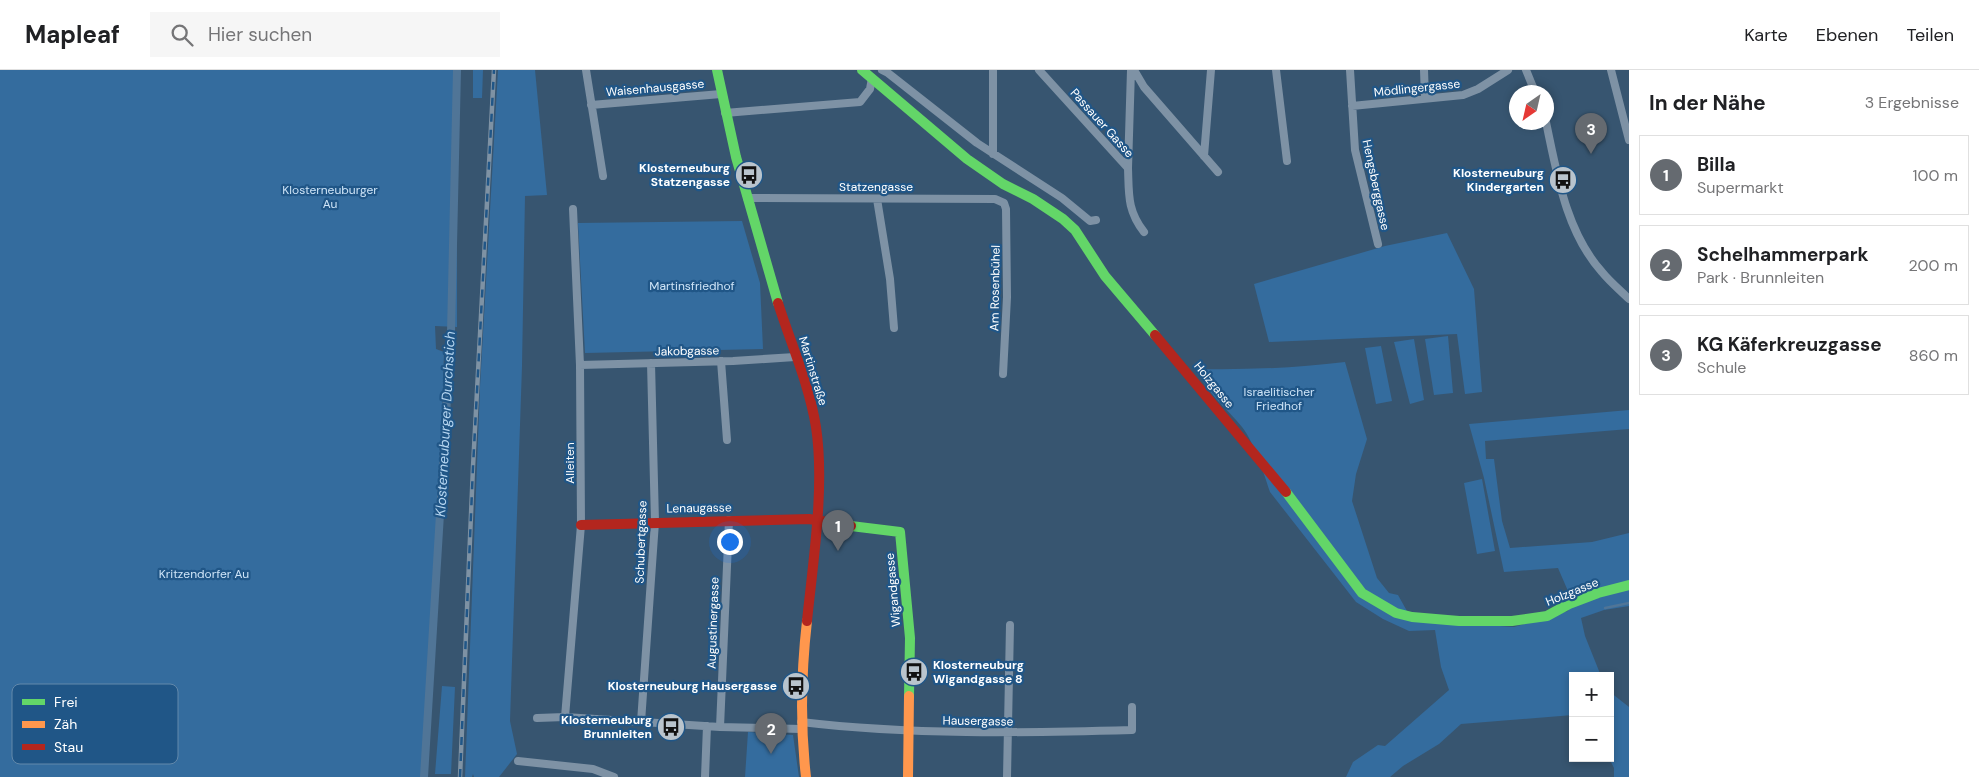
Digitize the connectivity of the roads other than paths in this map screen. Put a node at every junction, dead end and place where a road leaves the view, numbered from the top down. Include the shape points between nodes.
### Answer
1 (586, 70) edge
2 (717, 70) edge
3 (862, 70) edge
4 (882, 70) edge
5 (993, 70) edge
6 (1038, 70) edge
7 (1132, 70) edge
8 (1211, 70) edge
9 (1276, 70) edge
10 (1350, 70) edge
11 (1424, 70) edge
12 (1508, 70) edge
13 (1526, 70) edge
14 (1611, 70) edge
15 (872, 78) junction
16 (1532, 85) edge
17 (721, 94) junction
18 (1425, 98) junction
19 (591, 105) junction
20 (1352, 106) junction
21 (724, 114) junction
22 (1548, 130) edge
23 (1629, 140) edge
24 (993, 154) junction
25 (1204, 156) junction
26 (1287, 161) dead end
27 (1128, 168) junction
28 (1218, 172) dead end
29 (603, 176) dead end
30 (747, 198) junction
31 (877, 199) junction
32 (1004, 203) joint
33 (573, 209) dead end
34 (1096, 220) dead end
35 (1144, 232) dead end
36 (1378, 244) dead end
37 (1629, 299) edge
38 (894, 328) dead end
39 (795, 357) junction
40 (721, 361) junction
41 (651, 363) junction
42 (580, 365) junction
43 (1003, 374) dead end
44 (727, 440) dead end
45 (729, 520) junction
46 (817, 521) junction
47 (654, 522) junction
48 (581, 525) junction
49 (1629, 585) edge
50 (1010, 625) dead end
51 (1132, 707) dead end
52 (565, 717) junction
53 (537, 718) dead end
54 (642, 722) junction
55 (707, 726) junction
56 (801, 726) junction
57 (720, 727) junction
58 (908, 731) junction
59 (1007, 734) junction
60 (518, 761) dead end
61 (614, 777) edge
62 (704, 777) edge
63 (806, 777) edge
64 (908, 777) edge
65 (1007, 777) edge

1 - 19 street, Waisenhausgasse
2 - 17 street, Martinstraße
3 - 15 street, Holzgasse
4 - 24 street
5 - 24 street
6 - 27 street, Passauer Gasse
7 - 25 street, Passauer Gasse
7 - 27 street, Passauer Gasse
8 - 25 street
9 - 26 street
10 - 20 street, Hengsberggasse
11 - 18 street
12 - 18 street, Mödlingergasse via 1463,96
13 - 16 street
14 - 23 street
15 - 21 street via 870,88 860,102
15 - 49 street, Holzgasse via 967,159 1063,219 1075,230 1105,276 1288,494 1362,593 1370,599 1396,613 1412,617 1512,621 1547,616 1598,593
17 - 19 street, Waisenhausgasse
17 - 21 street, Martinstraße
18 - 20 street, Mödlingergasse
19 - 29 street, Waisenhausgasse
20 - 36 street, Hengsberggasse via 1355,150
21 - 30 street, Martinstraße
22 - 37 street via 1569,216 1601,271
24 - 34 street via 1062,198 1090,222
25 - 28 street, Passauer Gasse
27 - 35 street, Passauer Gasse via 1129,204
30 - 31 street, Statzengasse
30 - 39 street, Martinstraße
31 - 32 street, Statzengasse via 995,199
31 - 38 street
32 - 43 street, Am Rosenbühel via 1007,297
33 - 42 street, Alleiten
39 - 40 street, Jakobgasse
39 - 46 street, Martinstraße via 811,402 818,445
40 - 41 street, Jakobgasse
40 - 44 street
41 - 42 street, Jakobgasse
41 - 47 street, Schubertgasse
42 - 48 street, Alleiten
45 - 46 street, Lenaugasse
45 - 47 street, Lenaugasse
45 - 57 street, Augustinergasse
46 - 56 street, Martinstraße
46 - 58 street, Wigandgasse via 900,532 910,638
47 - 48 street, Lenaugasse
47 - 54 street, Schubertgasse
48 - 52 street, Alleiten
50 - 59 street
51 - 59 street, Hausergasse via 1132,730
52 - 53 street, Hausergasse
52 - 54 street, Hausergasse
54 - 55 street, Hausergasse
55 - 57 street, Hausergasse
55 - 62 street
56 - 57 street, Hausergasse
56 - 58 street, Hausergasse
56 - 63 street, Martinstraße
58 - 59 street, Hausergasse
58 - 64 street
59 - 65 street
60 - 61 street via 593,769

